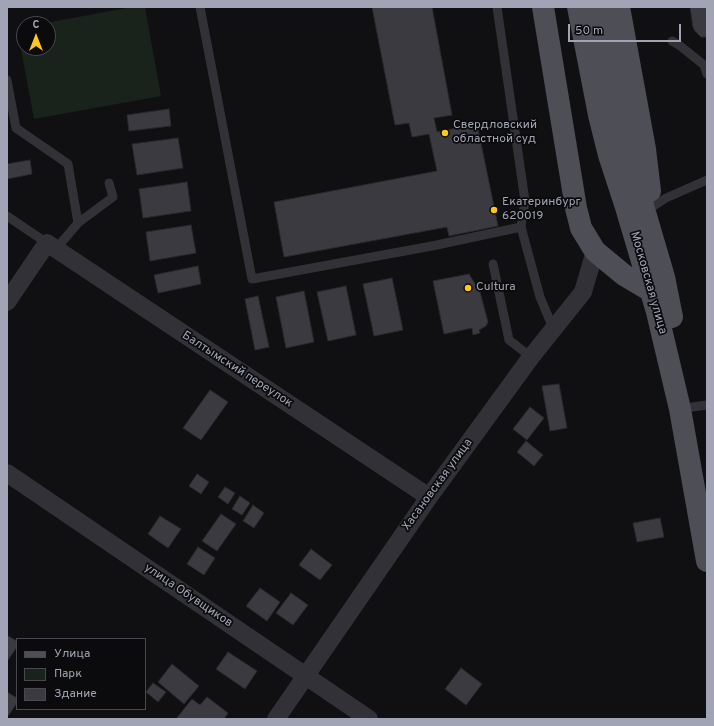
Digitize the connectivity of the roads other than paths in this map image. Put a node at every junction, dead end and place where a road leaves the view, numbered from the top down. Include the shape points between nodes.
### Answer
1 (200, 7) edge
2 (497, 7) edge
3 (543, 7) edge
4 (578, 7) edge
5 (600, 7) edge
6 (619, 7) edge
7 (672, 41) dead end
8 (707, 74) edge
9 (7, 80) edge
10 (707, 180) edge
11 (109, 183) dead end
12 (652, 207) junction
13 (7, 216) edge
14 (78, 223) junction
15 (522, 227) junction
16 (51, 247) junction
17 (594, 251) junction
18 (494, 264) dead end
19 (658, 284) junction
20 (7, 302) edge
21 (553, 328) junction
22 (531, 357) junction
23 (700, 406) edge
24 (7, 473) edge
25 (703, 490) edge
26 (429, 497) junction
27 (707, 561) edge
28 (306, 676) junction
29 (276, 719) edge
30 (369, 719) edge

1 - 15 lane via 252,279
2 - 15 lane via 525,201
3 - 17 main road via 576,208 581,228
4 - 19 main road, Московская улица via 609,154
5 - 19 main road, Московская улица via 627,150
6 - 12 main road via 645,148
7 - 8 lane via 704,65
9 - 14 lane via 16,128 68,164
10 - 12 lane
11 - 14 lane via 113,197
12 - 19 main road
13 - 16 lane
14 - 16 lane
15 - 21 lane via 540,297
16 - 20 street
16 - 26 street, Балтымский переулок
17 - 19 main road via 624,275
17 - 21 street, Хасановская улица via 583,292
18 - 22 lane via 509,340
19 - 23 main road, Московская улица
19 - 25 main road, Московская улица via 680,409
21 - 22 street, Хасановская улица
22 - 26 street, Хасановская улица
23 - 25 main road, Московская улица
24 - 28 street, улица Обувщиков
25 - 27 main road, Московская улица
26 - 28 street, Хасановская улица
28 - 29 street, Хасановская улица
28 - 30 street, улица Обувщиков

